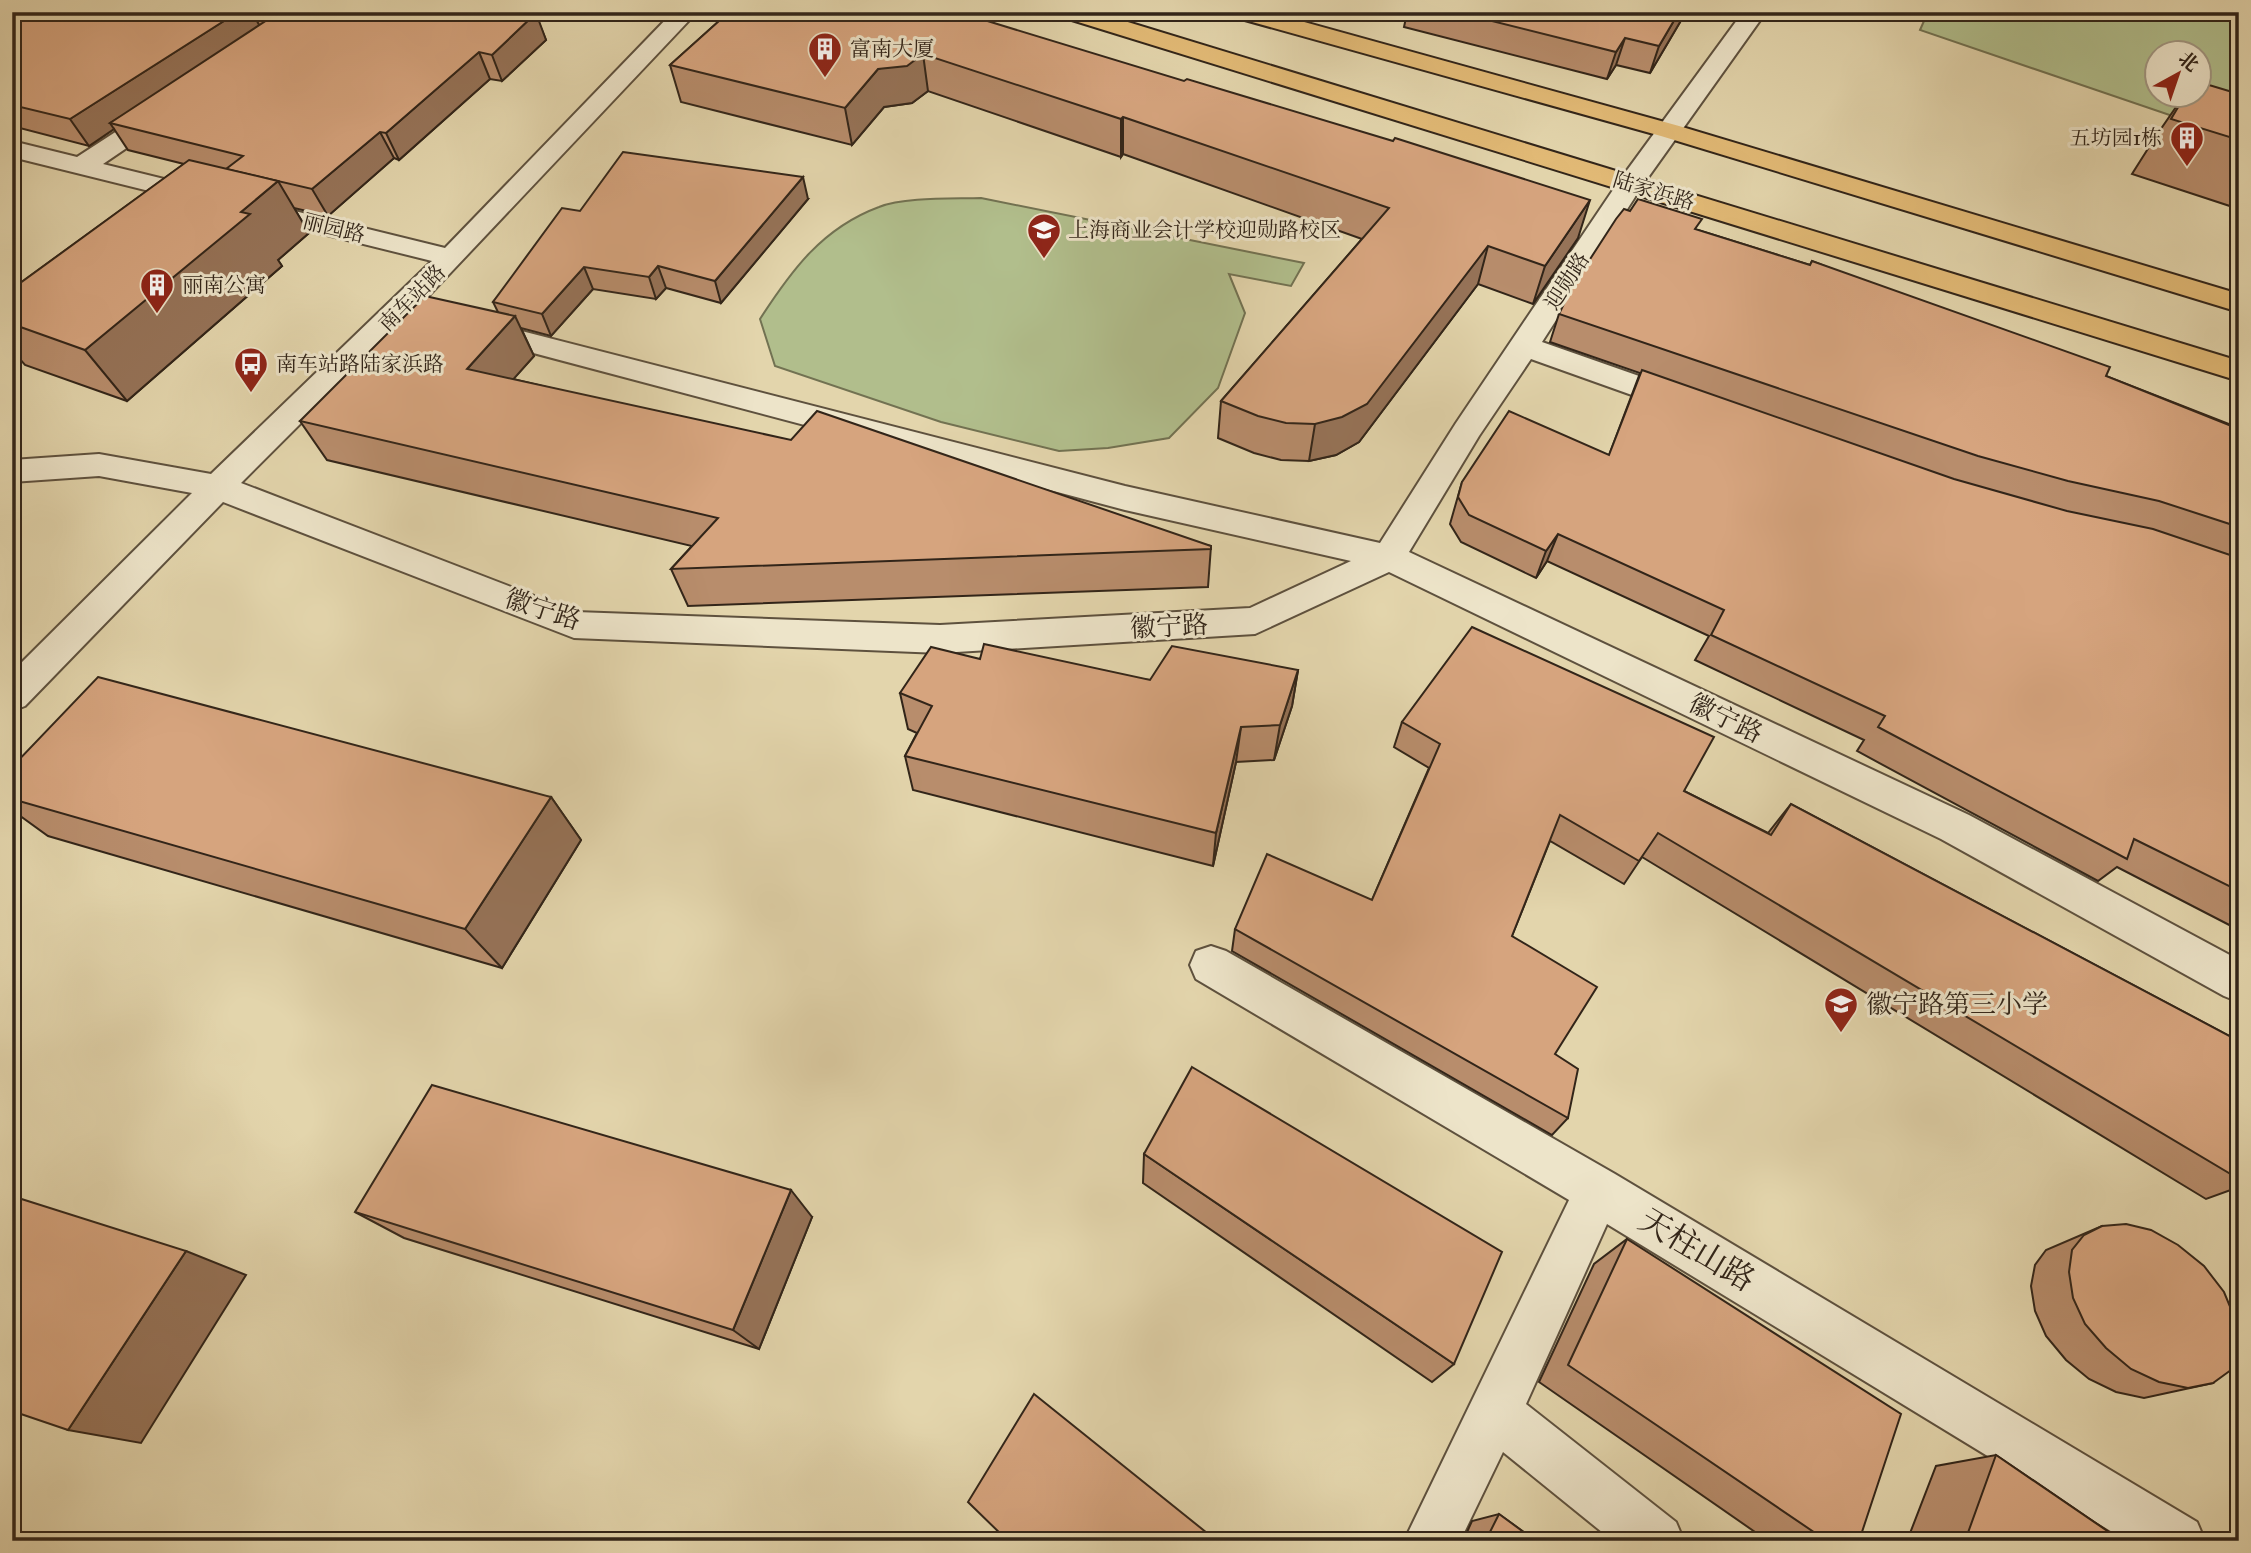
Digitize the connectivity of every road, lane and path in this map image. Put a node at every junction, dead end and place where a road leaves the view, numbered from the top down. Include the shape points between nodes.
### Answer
1 (686, 12) edge
2 (1070, 12) edge
3 (1242, 12) edge
4 (1755, 12) edge
5 (183, 99) edge
6 (1670, 131) junction
7 (12, 149) edge
8 (82, 166) junction
9 (1630, 184) junction
10 (451, 258) junction
11 (2239, 303) edge
12 (401, 309) junction
13 (1525, 346) junction
14 (2239, 371) edge
15 (1710, 411) edge
16 (12, 471) edge
17 (218, 487) junction
18 (1388, 557) junction
19 (12, 696) edge
20 (1211, 965) dead end
21 (2239, 982) edge
22 (1598, 1191) junction
23 (1495, 1413) junction
24 (1431, 1541) edge
25 (1657, 1541) edge
26 (2178, 1541) edge

1 - 10 street, 南车站路
2 - 9 main road, 陆家浜路
3 - 6 main road
4 - 6 street, 迎勋路
5 - 8 street
6 - 9 street, 迎勋路
6 - 11 main road
7 - 8 street, 丽园路
8 - 10 street, 丽园路
9 - 13 street, 迎勋路
9 - 14 main road, 陆家浜路
10 - 12 street, 南车站路
12 - 17 street, 南车站路
12 - 18 street via 1125,498
13 - 15 street
13 - 18 street, 迎勋路
16 - 17 street, 徽宁路 via 99,465
17 - 18 street, 徽宁路 via 574,625 940,639 1255,621
17 - 19 street, 南车站路
18 - 21 street, 徽宁路 via 1955,827
20 - 22 street, 天柱山路
22 - 23 street
22 - 26 street, 天柱山路
23 - 24 street
23 - 25 street

